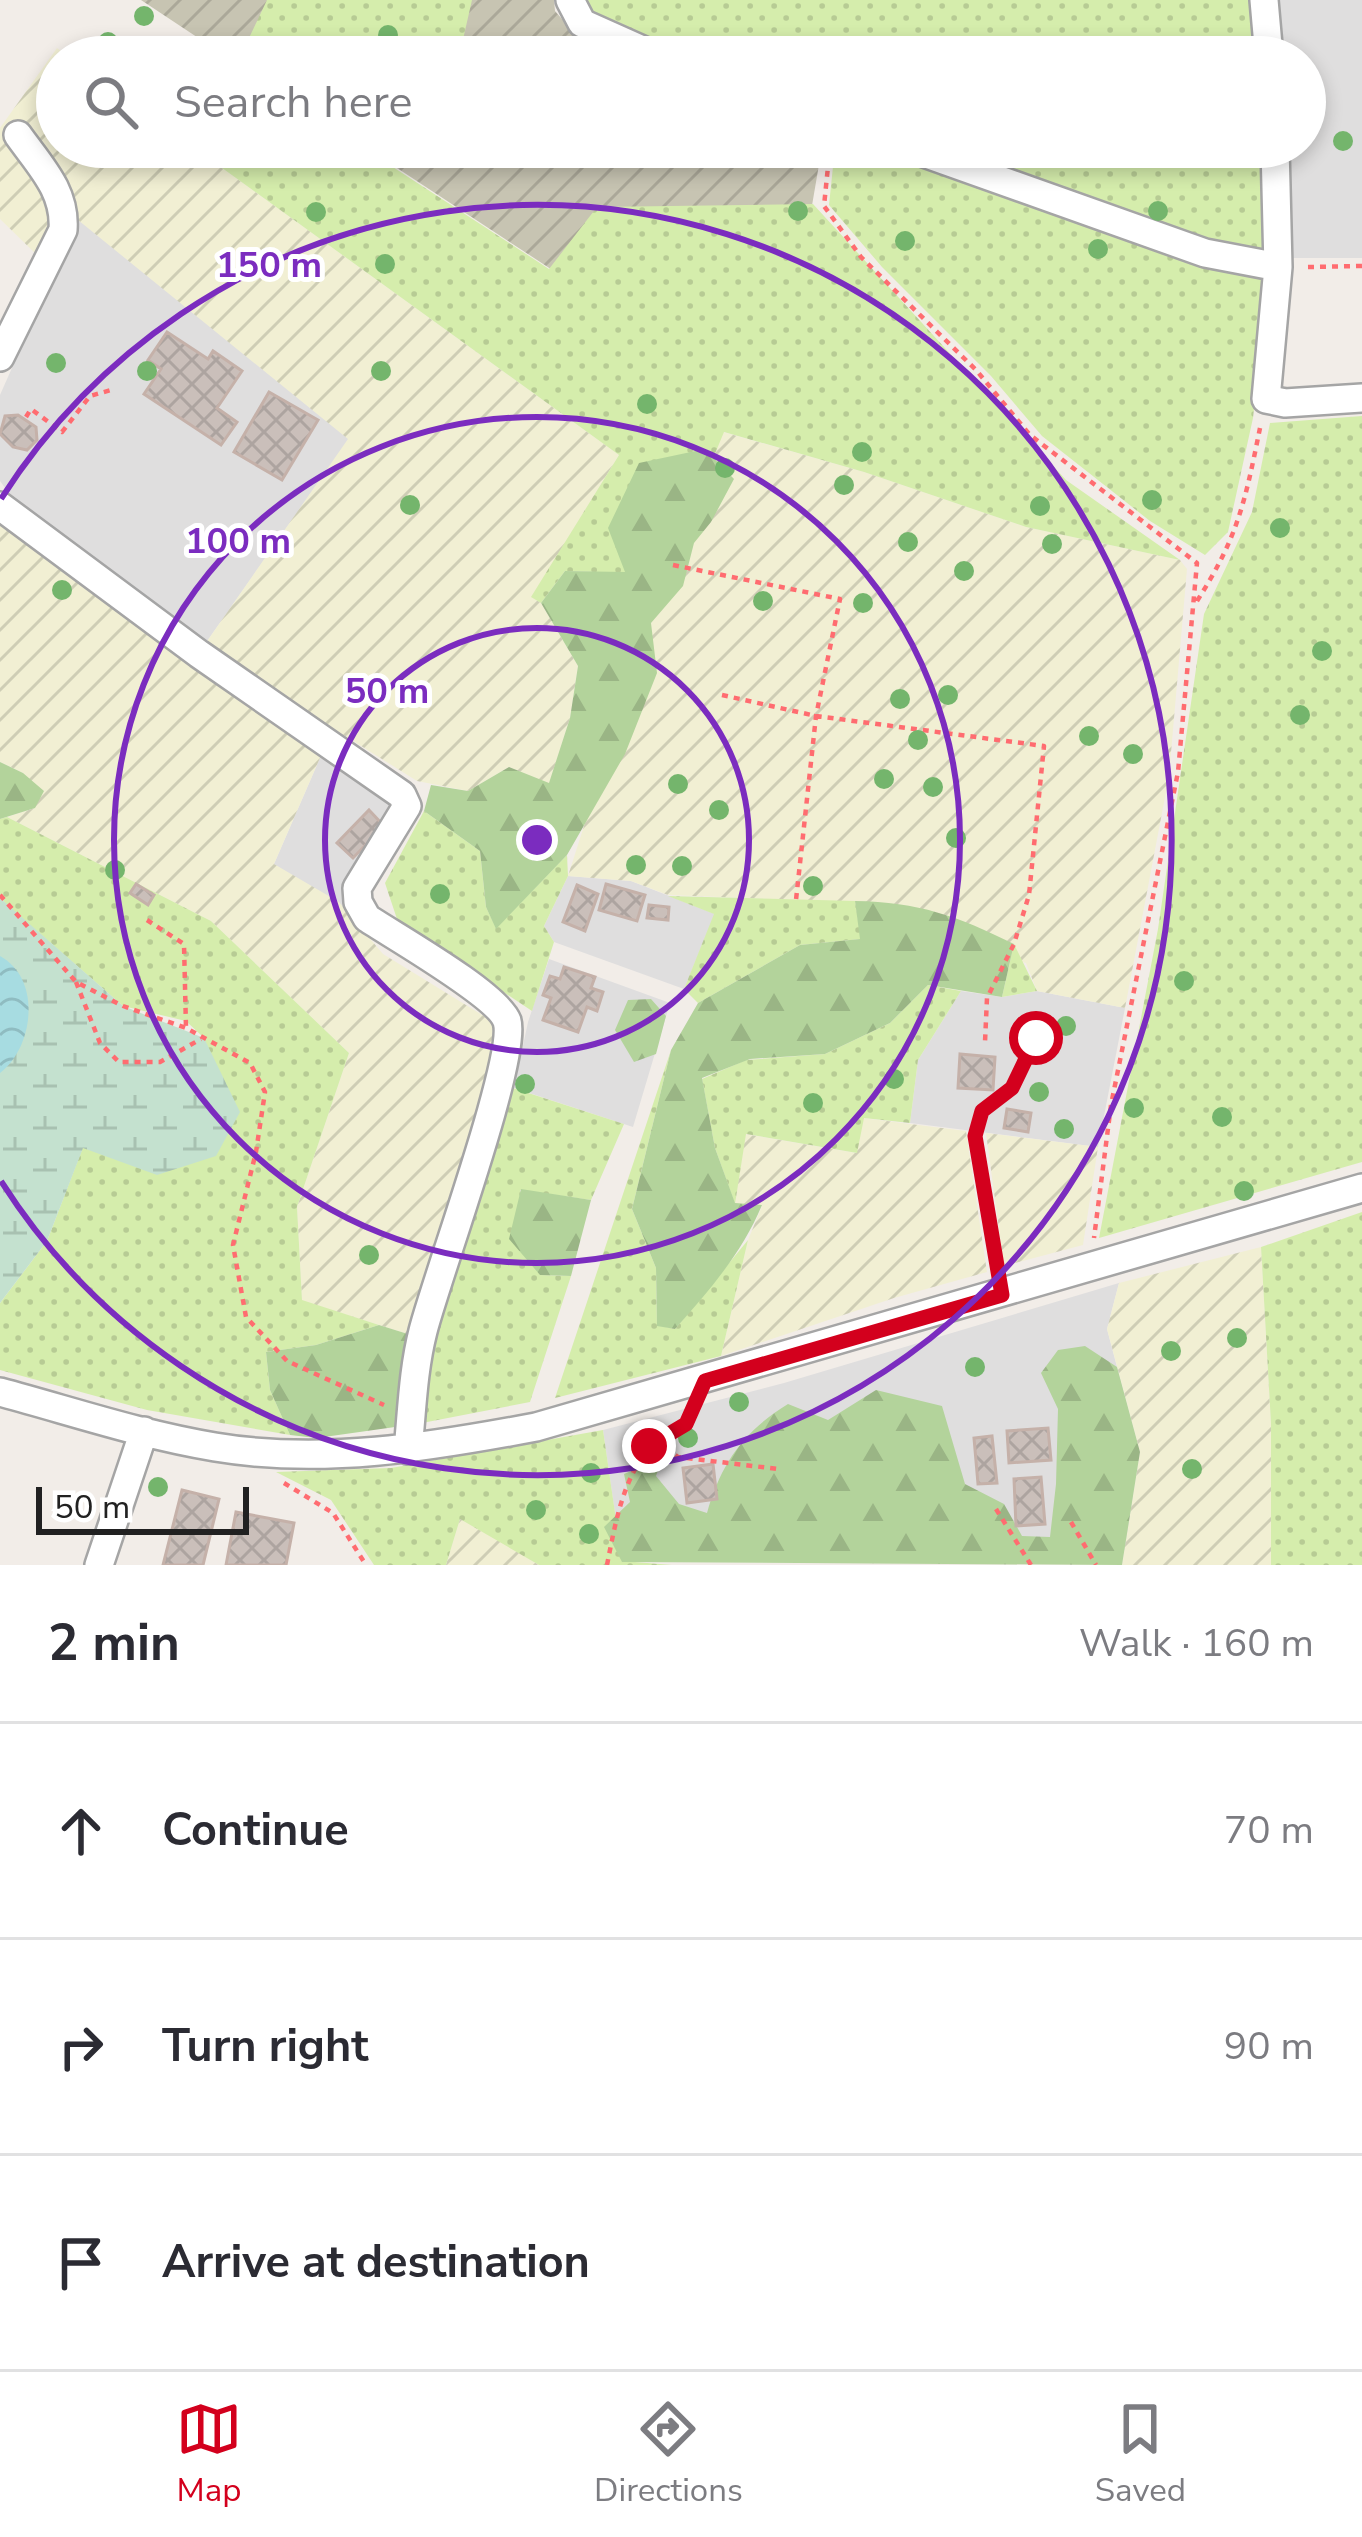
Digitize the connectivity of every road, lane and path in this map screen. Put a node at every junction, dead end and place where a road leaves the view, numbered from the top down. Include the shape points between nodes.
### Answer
1 (570, 0) edge
2 (1264, 0) edge
3 (611, 36) edge
4 (1267, 36) edge
5 (18, 135) dead end
6 (36, 159) edge
7 (42, 168) edge
8 (828, 168) edge
9 (967, 168) edge
10 (1275, 168) edge
11 (1362, 266) edge
12 (1278, 267) junction
13 (0, 357) edge
14 (110, 390) dead end
15 (1362, 398) edge
16 (1266, 399) junction
17 (26, 417) dead end
18 (0, 506) edge
19 (673, 565) dead end
20 (1194, 606) junction
21 (722, 694) dead end
22 (816, 716) junction
23 (0, 895) edge
24 (796, 900) dead end
25 (147, 920) dead end
26 (76, 982) junction
27 (186, 1028) junction
28 (204, 1038) junction
29 (1036, 1038) dead end
30 (985, 1042) dead end
31 (1362, 1188) edge
32 (1091, 1267) junction
33 (1002, 1295) junction
34 (705, 1381) junction
35 (0, 1392) edge
36 (411, 1418) junction
37 (144, 1431) junction
38 (656, 1442) junction
39 (408, 1450) junction
40 (778, 1469) dead end
41 (267, 1474) dead end
42 (996, 1509) dead end
43 (1071, 1522) dead end
44 (99, 1565) edge
45 (366, 1565) edge
46 (607, 1565) edge
47 (1031, 1565) edge
48 (1096, 1565) edge

1 - 3 street via 582,23
2 - 4 street
5 - 6 street
7 - 13 street via 65,208 63,230
8 - 20 path via 824,206 861,257 1030,435 1197,563
9 - 12 street via 1205,253
10 - 12 street
11 - 12 path
12 - 16 street
14 - 17 path via 90,396 62,431 31,409
15 - 16 street
16 - 20 path via 1243,511
18 - 36 street via 402,795 402,820 358,889 358,902 367,918 506,1018 508,1039 477,1159 422,1336
19 - 22 path via 840,599
20 - 32 path via 1178,772 1111,1105
21 - 22 path
22 - 24 path
22 - 30 path via 1044,746 1029,896 987,998
23 - 26 path
25 - 27 path via 184,944
26 - 27 path
26 - 28 path via 100,1043 119,1062 160,1062
27 - 28 path
28 - 36 path via 250,1063 265,1092 233,1245 246,1317 287,1361
29 - 33 path via 1012,1088 982,1111 975,1136
31 - 32 street
32 - 33 street
33 - 34 street
34 - 38 path via 686,1424
34 - 39 street via 536,1427
35 - 37 street
36 - 39 street
37 - 39 street via 283,1454
37 - 44 street
38 - 40 path via 677,1457
38 - 46 path via 619,1504
41 - 45 path via 332,1513
42 - 47 path
43 - 48 path

